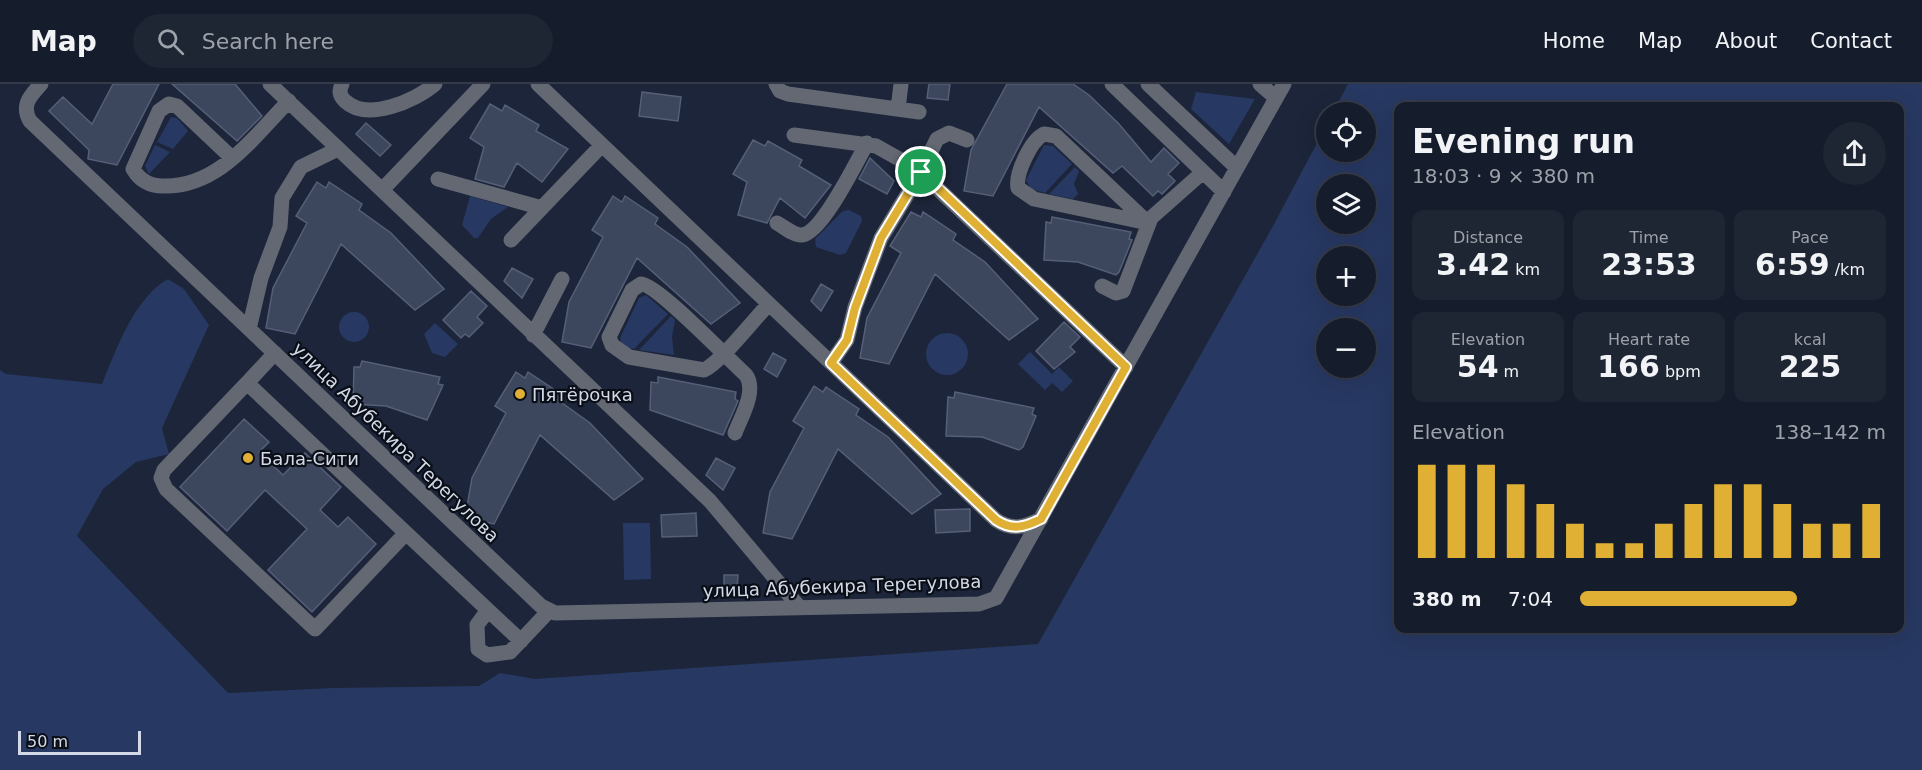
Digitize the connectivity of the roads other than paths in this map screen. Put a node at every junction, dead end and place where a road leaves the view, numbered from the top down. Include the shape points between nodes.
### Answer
1 (41, 84) edge
2 (270, 84) edge
3 (342, 84) edge
4 (483, 84) edge
5 (538, 84) edge
6 (776, 84) edge
7 (901, 84) edge
8 (1112, 84) edge
9 (1148, 84) edge
10 (1260, 84) edge
11 (1284, 84) edge
12 (433, 85) edge
13 (1276, 98) junction
14 (289, 101) junction
15 (898, 109) junction
16 (919, 111) dead end
17 (794, 135) dead end
18 (967, 140) dead end
19 (867, 143) junction
20 (602, 145) junction
21 (338, 149) junction
22 (232, 158) junction
23 (1237, 168) junction
24 (921, 172) junction
25 (1203, 172) junction
26 (438, 179) dead end
27 (382, 190) junction
28 (1224, 192) junction
29 (542, 208) junction
30 (777, 223) dead end
31 (1148, 223) junction
32 (511, 240) dead end
33 (562, 279) dead end
34 (1102, 286) dead end
35 (769, 304) junction
36 (249, 329) junction
37 (533, 335) junction
38 (275, 353) junction
39 (723, 353) junction
40 (831, 363) junction
41 (1126, 367) junction
42 (247, 383) junction
43 (735, 433) dead end
44 (1041, 519) junction
45 (406, 533) junction
46 (800, 608) junction
47 (488, 610) junction
48 (549, 611) junction
49 (521, 641) junction

1 - 36 street, улица Абубекира Терегулова via 26,105 30,121
2 - 14 street
3 - 12 street via 342,98 352,108 365,110 406,101
4 - 27 street
5 - 20 street
6 - 15 street via 788,94
7 - 15 street
8 - 25 street
9 - 23 street
10 - 13 street
11 - 13 street, улица Абубекира Терегулова
13 - 23 street, улица Абубекира Терегулова
14 - 21 street
14 - 22 street
15 - 16 street
17 - 19 street
18 - 24 street via 953,133 940,135
19 - 24 street
19 - 30 street via 828,213 807,233 798,234
20 - 29 street
20 - 35 street
21 - 27 street
21 - 36 street via 301,167 282,198 280,227 261,278
22 - 22 street via 210,176 184,185 150,185 133,169 159,111 169,104 177,106
23 - 28 street, улица Абубекира Терегулова
24 - 40 street via 881,238 847,340
24 - 41 street
25 - 28 street
25 - 31 street
26 - 29 street
27 - 37 street
28 - 41 street, улица Абубекира Терегулова
29 - 32 street
31 - 31 street via 1056,136 1044,134 1035,140 1017,180 1022,193 1034,199
31 - 34 street via 1122,291 1116,293
33 - 37 street
35 - 39 street
35 - 40 street
36 - 38 street, улица Абубекира Терегулова
37 - 46 street via 710,501
38 - 42 street
38 - 48 street, улица Абубекира Терегулова
39 - 39 street via 645,284 632,290 609,337 612,345 627,357 696,371 707,369
39 - 43 street via 750,384
40 - 44 street via 996,520 1016,528
41 - 44 street, улица Абубекира Терегулова
42 - 45 street
42 - 45 street via 164,470 161,478 166,489 315,629
44 - 46 street, улица Абубекира Терегулова via 1000,593 988,603
45 - 47 street
46 - 48 street, улица Абубекира Терегулова
47 - 49 street
47 - 49 street via 476,627 480,652 508,653
48 - 49 street

